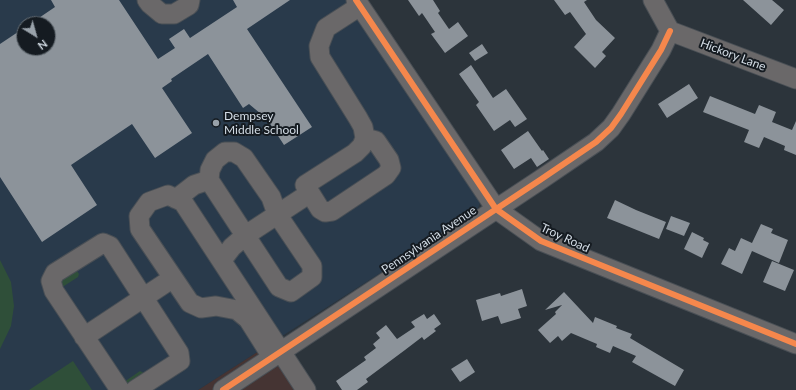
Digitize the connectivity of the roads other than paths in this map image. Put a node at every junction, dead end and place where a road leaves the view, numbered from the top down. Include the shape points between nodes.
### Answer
1 (147, 0) edge
2 (190, 0) edge
3 (653, 0) edge
4 (358, 3) edge
5 (670, 31) junction
6 (796, 79) edge
7 (364, 138) junction
8 (209, 180) junction
9 (310, 193) junction
10 (176, 199) junction
11 (496, 209) junction
12 (277, 214) junction
13 (246, 235) junction
14 (222, 260) junction
15 (173, 278) junction
16 (144, 297) junction
17 (84, 337) junction
18 (796, 344) edge
19 (277, 354) junction
20 (120, 390) edge
21 (135, 390) edge
22 (223, 390) edge
23 (306, 390) edge

1 - 2 street via 162,14 174,14 188,5
3 - 5 street
4 - 7 street via 326,28 319,46 320,58 363,127
4 - 11 street, Troy Road
5 - 6 street, Hickory Lane
5 - 11 street, Pennsylvania Avenue via 661,50 611,128 577,156
7 - 9 street via 362,146 355,153 305,185
7 - 9 street via 376,141 389,160 391,168 386,175 332,211 320,209
8 - 10 street via 194,185
8 - 12 street via 210,170 216,160 225,152 234,152 244,158 266,190
8 - 13 street
9 - 12 street
10 - 14 street via 182,202
10 - 15 street via 168,195 149,202 139,216 140,229
11 - 18 street, Troy Road via 541,241
11 - 19 street, Pennsylvania Avenue
12 - 13 street
12 - 13 street via 312,266 312,277 291,292 279,287
13 - 14 street
14 - 19 street
15 - 16 street
15 - 19 street via 190,304 202,308 216,306 237,310 248,319
16 - 17 street
16 - 17 street via 110,246 103,243 54,273 51,281 54,291
16 - 21 street via 179,353 180,361
17 - 20 street
19 - 22 street, Pennsylvania Avenue
19 - 23 street

